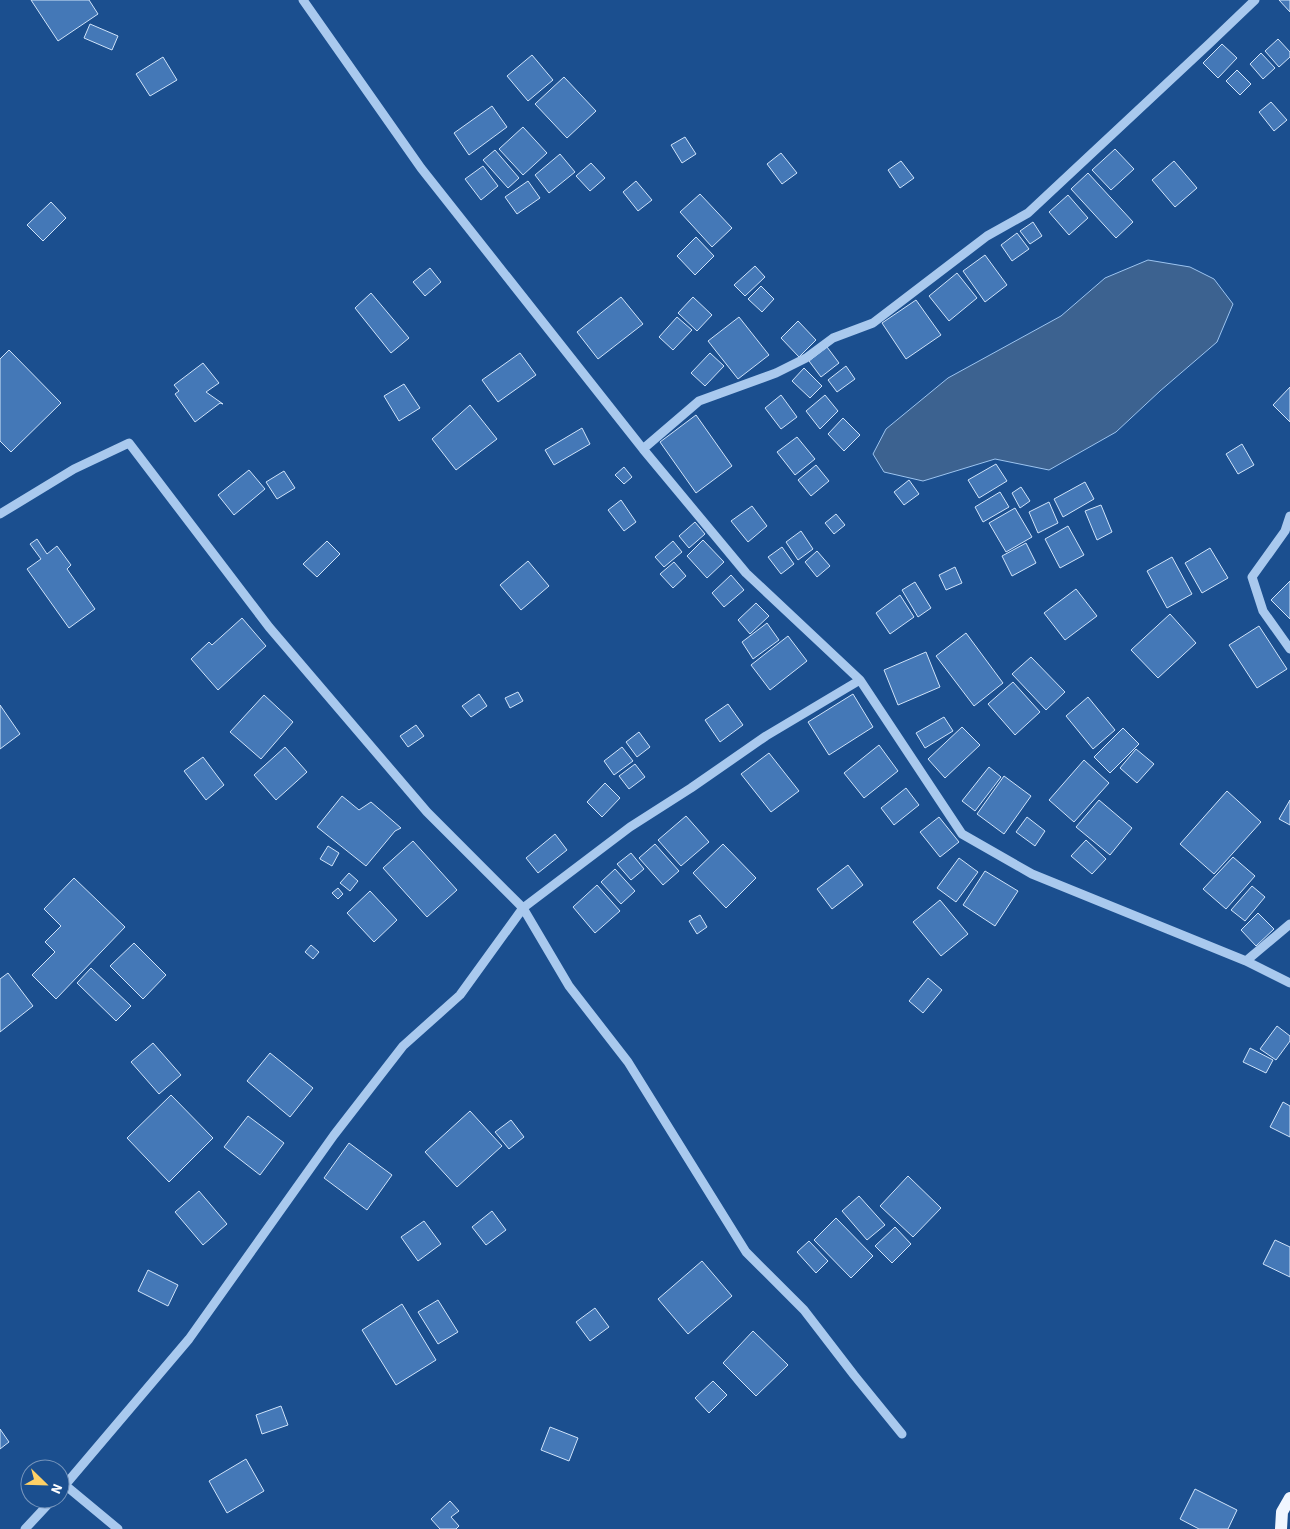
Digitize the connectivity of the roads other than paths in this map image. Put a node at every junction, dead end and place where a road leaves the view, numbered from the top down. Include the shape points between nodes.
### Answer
1 (303, 0) edge
2 (1255, 0) edge
3 (643, 449) junction
4 (0, 514) edge
5 (1290, 516) edge
6 (1290, 649) edge
7 (860, 680) junction
8 (523, 908) junction
9 (1290, 924) edge
10 (1246, 961) junction
11 (1290, 983) edge
12 (902, 1434) dead end
13 (70, 1480) edge
14 (70, 1493) edge
15 (1290, 1498) edge
16 (43, 1509) edge
17 (25, 1529) edge
18 (118, 1529) edge
19 (1280, 1529) edge

1 - 3 street via 421,168
2 - 3 street via 1028,213 987,236 873,323 833,338 806,358 776,373 699,401
3 - 7 street via 746,573
4 - 8 street via 74,469 129,443 269,627 426,812
5 - 6 street via 1285,531 1252,577 1263,611
7 - 8 street via 766,736 630,827
7 - 10 street via 962,834 1032,874
8 - 12 street via 569,986 628,1062 746,1252 804,1310
8 - 13 street via 460,995 403,1046 334,1135 189,1340
9 - 10 street
10 - 11 street
14 - 18 street
15 - 19 main road via 1282,1512
16 - 17 street

